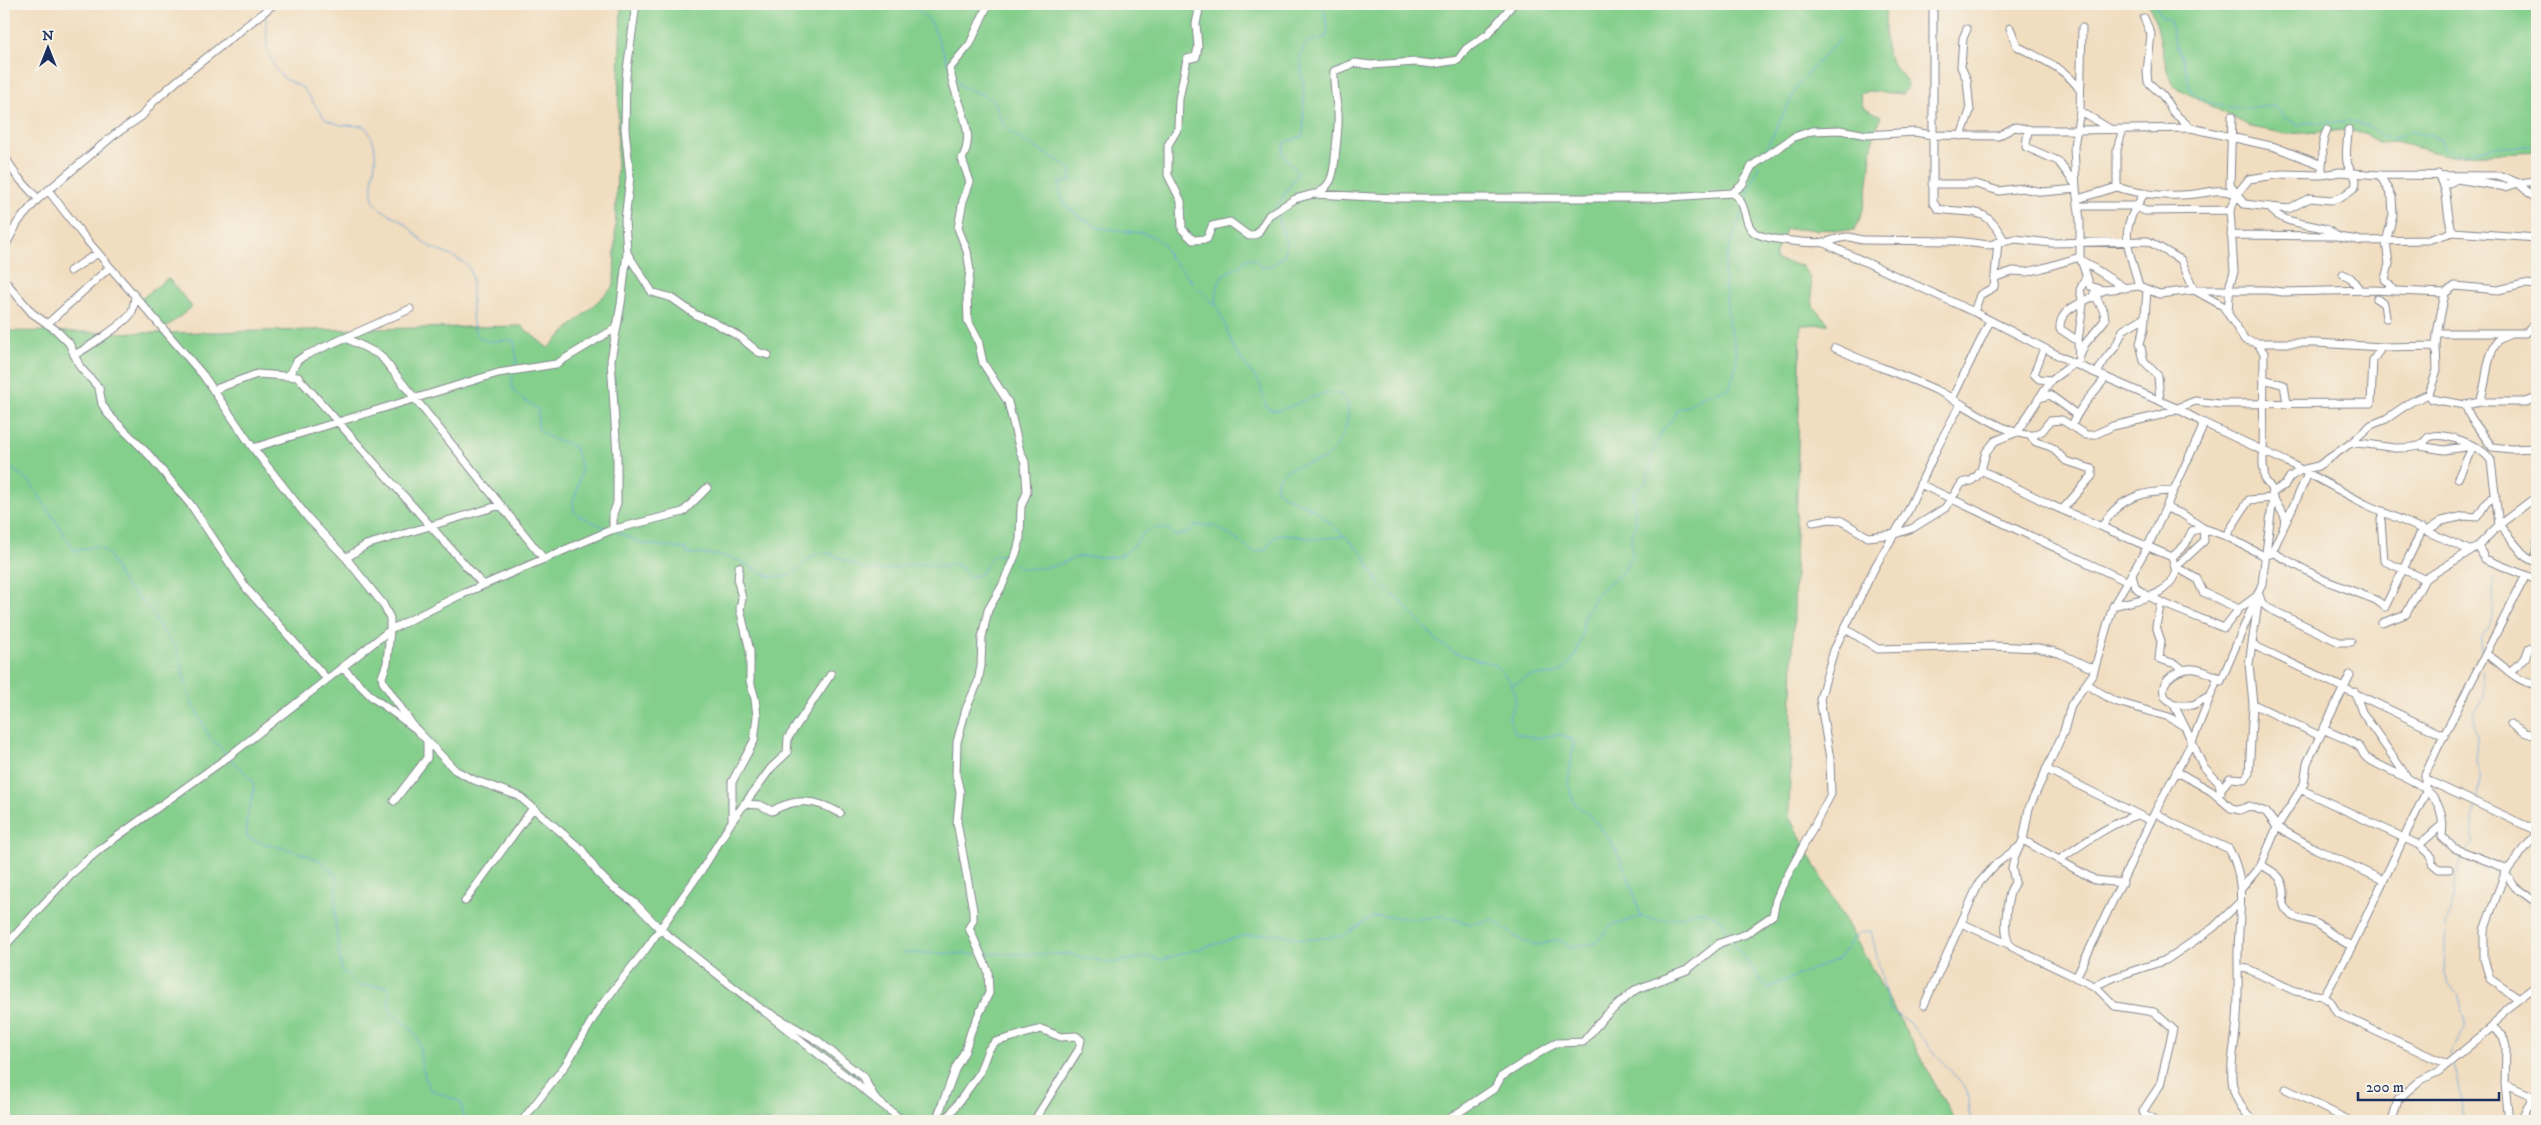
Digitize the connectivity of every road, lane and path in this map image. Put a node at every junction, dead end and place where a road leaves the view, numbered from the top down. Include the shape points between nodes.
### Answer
1 (274, 4) edge
2 (636, 4) edge
3 (988, 4) edge
4 (1200, 4) edge
5 (1513, 4) edge
6 (1933, 8) dead end
7 (2144, 18) dead end
8 (2010, 28) dead end
9 (2082, 28) dead end
10 (1967, 29) dead end
11 (2080, 91) junction
12 (2080, 111) junction
13 (2232, 116) dead end
14 (2191, 128) junction
15 (2028, 129) junction
16 (2123, 129) junction
17 (2077, 130) junction
18 (2110, 130) junction
19 (2327, 130) dead end
20 (2348, 130) dead end
21 (1932, 135) junction
22 (1961, 136) junction
23 (2230, 137) junction
24 (4, 155) edge
25 (2322, 165) junction
26 (2354, 173) junction
27 (2438, 174) junction
28 (2322, 175) junction
29 (2380, 175) junction
30 (2537, 181) edge
31 (2518, 183) junction
32 (1932, 184) junction
33 (2445, 185) junction
34 (2076, 186) junction
35 (2117, 187) junction
36 (48, 190) junction
37 (1732, 193) junction
38 (2145, 193) junction
39 (1316, 194) junction
40 (2237, 194) junction
41 (38, 199) junction
42 (2537, 200) edge
43 (2078, 203) junction
44 (2135, 206) junction
45 (2269, 207) junction
46 (2230, 210) junction
47 (2453, 232) junction
48 (2231, 234) junction
49 (2335, 236) junction
50 (2537, 238) edge
51 (2001, 241) junction
52 (2126, 241) junction
53 (2386, 242) junction
54 (1824, 243) junction
55 (2079, 243) junction
56 (4, 248) edge
57 (98, 253) junction
58 (627, 253) junction
59 (2081, 259) junction
60 (110, 267) junction
61 (70, 271) dead end
62 (2343, 274) dead end
63 (1996, 277) junction
64 (2086, 277) junction
65 (4, 280) edge
66 (2537, 285) edge
67 (2090, 286) junction
68 (2139, 286) junction
69 (2125, 288) junction
70 (2104, 290) junction
71 (2147, 290) junction
72 (2194, 290) junction
73 (2231, 290) junction
74 (2360, 290) junction
75 (2393, 290) junction
76 (2444, 293) junction
77 (135, 296) junction
78 (2096, 296) junction
79 (2377, 299) dead end
80 (2083, 302) junction
81 (410, 309) dead end
82 (1974, 312) junction
83 (2228, 312) junction
84 (2145, 317) junction
85 (2386, 318) dead end
86 (1990, 321) junction
87 (2537, 323) edge
88 (47, 324) junction
89 (616, 328) junction
90 (2437, 333) junction
91 (2513, 333) junction
92 (346, 338) junction
93 (2078, 341) junction
94 (2257, 343) junction
95 (2436, 346) junction
96 (2382, 347) junction
97 (1836, 348) dead end
98 (2044, 348) junction
99 (74, 355) junction
100 (768, 355) dead end
101 (2080, 356) junction
102 (2075, 364) junction
103 (2097, 372) junction
104 (289, 375) junction
105 (2106, 377) junction
106 (2264, 379) junction
107 (2051, 380) junction
108 (213, 390) junction
109 (2429, 394) junction
110 (2537, 398) edge
111 (416, 399) junction
112 (1952, 399) junction
113 (2037, 399) junction
114 (2160, 401) junction
115 (2263, 402) junction
116 (2480, 402) junction
117 (2287, 403) junction
118 (1960, 405) junction
119 (2465, 405) junction
120 (2176, 408) junction
121 (2076, 414) junction
122 (2202, 422) junction
123 (339, 423) junction
124 (2072, 426) junction
125 (2017, 432) junction
126 (2030, 436) junction
127 (2351, 443) junction
128 (2420, 446) junction
129 (2473, 446) junction
130 (253, 448) junction
131 (2537, 448) edge
132 (2263, 451) junction
133 (1981, 470) junction
134 (2305, 472) junction
135 (2458, 478) dead end
136 (1920, 484) junction
137 (707, 488) dead end
138 (2173, 490) junction
139 (2272, 495) junction
140 (2496, 495) junction
141 (2537, 496) edge
142 (1953, 499) junction
143 (501, 505) junction
144 (2166, 508) junction
145 (2062, 510) junction
146 (2383, 511) junction
147 (1813, 522) dead end
148 (2499, 525) junction
149 (2284, 526) junction
150 (431, 527) junction
151 (2102, 527) junction
152 (2203, 528) junction
153 (613, 529) junction
154 (2426, 529) junction
155 (1895, 534) junction
156 (2226, 536) junction
157 (2537, 543) edge
158 (2148, 546) junction
159 (2478, 546) junction
160 (2470, 550) junction
161 (2264, 556) junction
162 (2172, 557) junction
163 (346, 558) junction
164 (544, 559) junction
165 (2536, 562) edge
166 (739, 567) dead end
167 (2176, 567) junction
168 (2404, 569) junction
169 (2132, 572) junction
170 (2525, 577) junction
171 (2425, 579) junction
172 (2537, 580) edge
173 (2126, 582) junction
174 (483, 585) junction
175 (2259, 595) junction
176 (2152, 597) junction
177 (2161, 602) junction
178 (2112, 606) junction
179 (2239, 609) junction
180 (2382, 623) dead end
181 (1844, 628) junction
182 (390, 630) junction
183 (2351, 642) dead end
184 (2253, 645) junction
185 (2537, 646) edge
186 (2486, 654) junction
187 (2096, 666) junction
188 (342, 667) junction
189 (2182, 669) junction
190 (2509, 672) junction
191 (831, 674) dead end
192 (2350, 675) dead end
193 (327, 679) junction
194 (2220, 679) junction
195 (2086, 684) junction
196 (2537, 684) edge
197 (2344, 687) junction
198 (2355, 692) junction
199 (2209, 696) junction
200 (2253, 704) junction
201 (2174, 705) junction
202 (2193, 705) junction
203 (2184, 724) junction
204 (2511, 724) dead end
205 (2323, 729) junction
206 (416, 730) junction
207 (2320, 736) junction
208 (2445, 736) junction
209 (2537, 736) edge
210 (426, 741) junction
211 (2192, 742) junction
212 (2046, 769) junction
213 (2176, 771) junction
214 (2407, 778) junction
215 (2425, 779) junction
216 (2300, 789) junction
217 (2426, 789) junction
218 (2220, 790) junction
219 (2222, 800) junction
220 (394, 801) dead end
221 (744, 804) junction
222 (533, 808) junction
223 (2155, 812) junction
224 (840, 813) dead end
225 (2137, 814) junction
226 (732, 820) junction
227 (2151, 822) junction
228 (2444, 823) junction
229 (2277, 827) junction
230 (2537, 832) edge
231 (2405, 838) junction
232 (2022, 842) junction
233 (2419, 845) junction
234 (2059, 860) junction
235 (2261, 865) junction
236 (2449, 869) dead end
237 (2507, 871) junction
238 (2383, 880) junction
239 (2123, 883) junction
240 (2241, 889) junction
241 (465, 900) dead end
242 (2240, 902) junction
243 (2537, 903) edge
244 (1961, 923) junction
245 (660, 929) junction
246 (2008, 944) junction
247 (2352, 946) junction
248 (4, 947) edge
249 (2239, 968) junction
250 (2076, 978) junction
251 (2537, 985) edge
252 (2095, 986) junction
253 (2324, 997) junction
254 (2519, 999) junction
255 (754, 1005) junction
256 (1924, 1005) dead end
257 (2492, 1026) junction
258 (2446, 1064) junction
259 (2505, 1084) junction
260 (2286, 1089) dead end
261 (2535, 1097) edge
262 (878, 1102) junction
263 (522, 1121) edge
264 (903, 1121) edge
265 (936, 1121) edge
266 (945, 1121) edge
267 (1034, 1121) edge
268 (1446, 1121) edge
269 (2158, 1121) edge
270 (2254, 1121) edge
271 (2350, 1121) edge
272 (2392, 1121) edge
273 (2509, 1121) edge
274 (2521, 1121) edge

1 - 36 street via 159,96 142,116
2 - 58 street via 625,94 630,177 625,220
3 - 265 street via 970,44 950,68 968,134 968,147 962,159 970,182 958,228 968,251 968,321 978,340 983,363 1008,402 1025,462 1027,492 1021,507 1017,551 988,610 978,682 957,742 956,775 960,792 957,822 974,915 969,928 988,971 989,993 956,1066
4 - 39 street via 1196,24 1198,52 1196,57 1187,59 1179,99 1178,128 1168,145 1168,175 1181,201 1184,232 1193,240 1203,240 1208,237 1212,226 1230,222 1249,236 1257,234 1270,215 1295,199
5 - 39 street via 1488,34 1458,60 1433,64 1355,63 1334,71 1338,124 1335,169 1324,190
6 - 21 street
7 - 14 street via 2151,34 2148,82
8 - 11 street via 2018,46 2067,74
9 - 11 street
10 - 22 street via 1961,67 1966,76 1970,111
11 - 12 street
12 - 17 street
12 - 18 street
13 - 23 street
14 - 16 street
14 - 23 street
15 - 17 street
15 - 22 street via 2015,127 1998,136
15 - 34 street via 2026,147 2058,161
16 - 18 street
16 - 35 street via 2117,149
17 - 18 street
17 - 34 street via 2074,146
19 - 25 street via 2321,143
20 - 26 street via 2347,164
21 - 22 street
21 - 32 street
21 - 37 street via 1812,131 1794,137 1752,166 1742,185
23 - 25 street via 2275,147
23 - 40 street via 2230,185
24 - 41 street via 16,175
25 - 28 street
26 - 28 street
26 - 29 street
26 - 45 street via 2355,187 2342,197 2331,200 2310,198 2288,209
27 - 29 street
27 - 31 street via 2502,176
27 - 33 street
28 - 40 street via 2282,174 2249,179
29 - 53 street via 2392,198 2393,215
30 - 31 street
31 - 33 street via 2506,187 2457,179
31 - 42 street
32 - 34 street via 1976,184 1999,191 2022,188 2043,192
32 - 51 street via 1935,207 1974,212 1989,218
33 - 47 street
34 - 43 street
35 - 38 street
35 - 43 street
36 - 41 street
36 - 57 street
37 - 39 street via 1654,198 1394,198
37 - 54 street via 1744,206 1754,232 1767,238
38 - 40 street via 2194,194 2220,189
38 - 44 street
40 - 45 street via 2244,204
40 - 46 street
41 - 56 street via 18,222
43 - 44 street
43 - 55 street
44 - 46 street via 2145,211
44 - 52 street via 2126,230
45 - 49 street via 2273,213 2328,229
46 - 48 street
47 - 50 street
47 - 53 street via 2428,240
48 - 49 street
48 - 73 street via 2234,272
49 - 53 street
51 - 54 street via 1989,245 1956,241 1864,240 1849,236
51 - 55 street
51 - 63 street
52 - 55 street
52 - 68 street
52 - 72 street via 2148,241 2176,257 2184,266
53 - 75 street via 2389,264 2385,279
54 - 82 street
55 - 59 street
57 - 60 street
57 - 61 street
58 - 89 street
58 - 100 street via 652,292 672,298
59 - 63 street
59 - 64 street
59 - 69 street
60 - 77 street
60 - 88 street
62 - 74 street via 2351,278
63 - 82 street via 1994,287 1980,295
64 - 67 street
64 - 80 street via 2080,290
65 - 88 street
66 - 76 street via 2524,284 2498,290 2455,286
67 - 70 street
67 - 78 street
68 - 69 street
68 - 71 street
69 - 70 street
70 - 78 street
71 - 72 street via 2163,294
71 - 84 street
72 - 73 street
72 - 83 street
73 - 74 street
73 - 83 street
74 - 75 street
75 - 76 street
76 - 90 street
77 - 99 street via 127,318
77 - 108 street
78 - 80 street
78 - 101 street via 2105,320 2085,344
79 - 85 street via 2384,304
80 - 93 street
80 - 93 street via 2068,309 2060,325 2060,329
81 - 92 street
82 - 86 street
83 - 94 street via 2241,338
84 - 103 street via 2123,330
84 - 114 street via 2140,343 2144,361 2158,376
86 - 98 street
86 - 112 street
87 - 91 street via 2526,332
88 - 99 street via 64,336
89 - 111 street via 556,364 498,373
89 - 153 street via 611,360 617,455 617,503
90 - 91 street
90 - 95 street
91 - 116 street via 2494,345 2487,362
92 - 104 street via 304,356
92 - 111 street via 376,352
93 - 101 street
94 - 96 street
94 - 106 street via 2264,353
95 - 96 street
95 - 109 street via 2436,370
96 - 117 street via 2373,360 2372,403
97 - 112 street
98 - 102 street
98 - 107 street via 2034,376
99 - 193 street via 99,388 108,414 149,455 191,505 247,589
101 - 102 street
102 - 103 street
102 - 107 street
103 - 105 street
104 - 108 street via 257,374
104 - 123 street via 304,382
105 - 114 street
105 - 121 street
106 - 115 street
106 - 117 street via 2284,384
107 - 113 street
108 - 130 street
109 - 119 street via 2432,399
109 - 127 street via 2371,425
110 - 116 street via 2526,402
111 - 123 street
111 - 143 street
112 - 118 street
113 - 121 street via 2050,394
113 - 125 street
114 - 120 street
115 - 117 street
115 - 120 street via 2220,404 2200,401
115 - 132 street
116 - 119 street
118 - 125 street
118 - 136 street
119 - 131 street via 2466,412 2492,447
120 - 122 street
120 - 124 street via 2161,416 2113,426 2094,436
121 - 124 street
122 - 132 street
122 - 138 street via 2202,429
123 - 130 street
123 - 150 street
124 - 126 street via 2062,420 2050,421 2038,434
125 - 126 street
125 - 133 street via 2000,438 1988,448
126 - 145 street via 2036,442 2050,446 2066,461 2092,469 2092,476
127 - 128 street via 2394,448
127 - 134 street
128 - 129 street via 2444,450
128 - 129 street via 2429,437 2445,435
129 - 135 street
129 - 140 street via 2487,454 2491,461
130 - 163 street via 308,518
132 - 134 street
132 - 139 street via 2264,475
133 - 142 street via 1974,480 1962,483
133 - 145 street
134 - 139 street via 2290,477
134 - 146 street
134 - 149 street
136 - 142 street
136 - 155 street
137 - 153 street via 683,512
138 - 144 street
138 - 151 street via 2144,493 2125,500 2114,508
139 - 149 street via 2285,516
139 - 156 street via 2249,500
139 - 161 street
140 - 148 street
140 - 154 street via 2477,517 2442,521
141 - 148 street
142 - 155 street via 1921,524
142 - 173 street
143 - 150 street
143 - 164 street
144 - 152 street
144 - 158 street
145 - 151 street
146 - 154 street
146 - 168 street via 2384,561
147 - 155 street via 1840,520 1868,537
148 - 159 street
148 - 165 street via 2526,557
149 - 161 street via 2273,550
150 - 163 street via 366,545
150 - 174 street
151 - 158 street
152 - 156 street
152 - 162 street via 2192,531
152 - 167 street via 2204,541
153 - 164 street
154 - 160 street
154 - 168 street
155 - 181 street
156 - 161 street
157 - 165 street
158 - 162 street
158 - 169 street
159 - 160 street
159 - 170 street via 2485,559
160 - 171 street
161 - 168 street via 2274,553 2385,607
161 - 175 street
162 - 167 street
163 - 182 street via 387,610
164 - 174 street
166 - 226 street via 740,609 748,640 750,681 757,716 754,741 732,782
167 - 176 street via 2170,584
167 - 179 street via 2197,579 2203,592
168 - 171 street
169 - 173 street
169 - 176 street via 2137,588
170 - 172 street
170 - 186 street
171 - 180 street via 2406,614
173 - 178 street
174 - 182 street
175 - 179 street
175 - 183 street via 2268,608 2339,642
175 - 184 street
175 - 194 street
176 - 177 street
176 - 178 street
177 - 179 street via 2224,628
177 - 189 street via 2156,626 2161,641 2159,659
178 - 187 street
181 - 187 street via 1878,649 2038,648 2059,653 2089,667
181 - 268 street via 1820,699 1830,759 1831,794 1782,886 1773,915 1746,934 1720,943 1687,970 1635,990 1583,1042 1547,1048 1501,1077 1495,1088
182 - 188 street
182 - 206 street via 383,682
184 - 197 street
184 - 200 street via 2249,664
185 - 190 street via 2530,648 2525,659
186 - 190 street via 2502,663
186 - 208 street
187 - 195 street
188 - 193 street
188 - 206 street via 372,697
189 - 194 street via 2200,669
189 - 201 street via 2163,688 2164,697
190 - 196 street via 2524,682
191 - 221 street via 788,738 789,750
192 - 197 street
193 - 248 street via 71,874
194 - 199 street
195 - 203 street via 2114,701
195 - 212 street via 2071,705 2067,723
197 - 198 street
197 - 205 street
198 - 208 street
198 - 214 street via 2362,712
199 - 202 street
199 - 211 street
200 - 207 street
200 - 218 street via 2249,773 2245,778 2230,778
201 - 202 street
201 - 203 street
202 - 203 street
203 - 211 street
204 - 209 street
205 - 207 street
205 - 214 street via 2360,747 2367,758
206 - 210 street
207 - 216 street via 2307,763
208 - 215 street
210 - 220 street via 427,758
210 - 222 street via 464,776 519,796
211 - 213 street
211 - 218 street via 2203,766 2219,783
212 - 225 street
212 - 232 street via 2029,808
213 - 219 street
213 - 223 street
214 - 217 street
215 - 217 street
215 - 230 street
216 - 229 street
216 - 231 street
217 - 228 street via 2435,796
217 - 231 street
218 - 219 street
219 - 229 street via 2234,809 2249,806 2263,811
221 - 224 street via 760,805 772,811 794,801 811,801
221 - 226 street
222 - 241 street
222 - 245 street via 582,850 598,873
223 - 227 street
223 - 240 street via 2229,849 2238,869
225 - 227 street
225 - 234 street via 2120,820
226 - 245 street
227 - 239 street
228 - 233 street
228 - 237 street via 2442,837 2454,848
229 - 235 street
229 - 238 street
230 - 237 street
231 - 233 street
231 - 238 street
232 - 234 street
232 - 244 street via 1979,882
232 - 246 street via 2012,868 2016,882 2011,889 2006,913
233 - 236 street via 2439,869
234 - 239 street via 2095,880
235 - 240 street
235 - 247 street via 2282,880 2284,907 2289,913 2319,925 2340,942
237 - 243 street via 2514,887
237 - 254 street via 2484,930 2483,944 2490,979
238 - 247 street
239 - 250 street
240 - 242 street
242 - 249 street
242 - 252 street via 2213,928 2166,960
244 - 246 street
244 - 256 street
245 - 255 street
245 - 263 street via 600,1007 567,1063
246 - 250 street
247 - 253 street
249 - 253 street via 2295,991
249 - 270 street via 2236,1030 2230,1066 2235,1099
250 - 252 street
251 - 254 street
252 - 269 street via 2115,1006 2154,1012 2173,1029 2160,1085 2142,1112
253 - 258 street via 2337,1013
254 - 257 street
255 - 262 street
255 - 262 street via 817,1040 863,1077
257 - 258 street
257 - 259 street via 2503,1036 2506,1047
258 - 272 street via 2398,1100
259 - 261 street
259 - 273 street
260 - 271 street
261 - 274 street
262 - 264 street
266 - 267 street via 978,1074 995,1042 1041,1029 1061,1036 1076,1036 1081,1040 1079,1049

